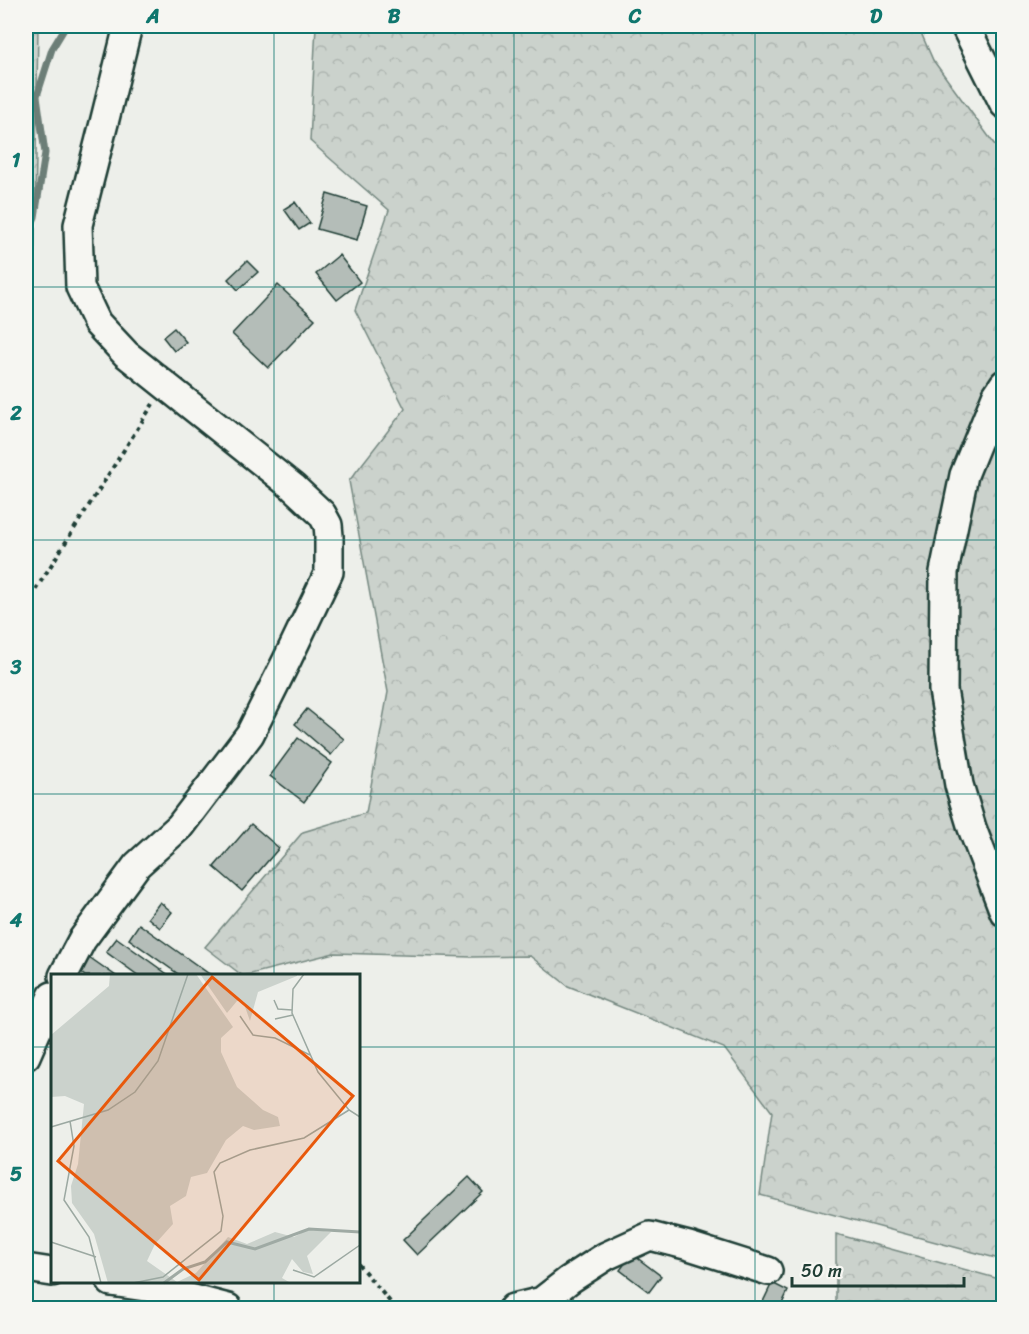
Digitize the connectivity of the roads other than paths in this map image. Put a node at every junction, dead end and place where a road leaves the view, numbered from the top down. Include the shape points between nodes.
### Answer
1 (128, 26) edge
2 (965, 26) edge
3 (1004, 104) edge
4 (1004, 384) edge
5 (1004, 912) edge
6 (64, 974) edge
7 (51, 998) edge
8 (26, 1056) edge
9 (26, 1268) edge
10 (768, 1271) dead end
11 (51, 1272) edge
12 (123, 1283) edge
13 (228, 1308) edge
14 (513, 1308) edge

1 - 6 street via 78,225 80,287 97,323 126,354 293,486 322,514 328,525 329,572 250,734 180,826 137,865 82,940
2 - 3 street
4 - 5 street via 964,476 944,572 943,690 959,785
7 - 8 street
9 - 11 street
10 - 14 street via 650,1236 606,1256 542,1301
12 - 13 street

